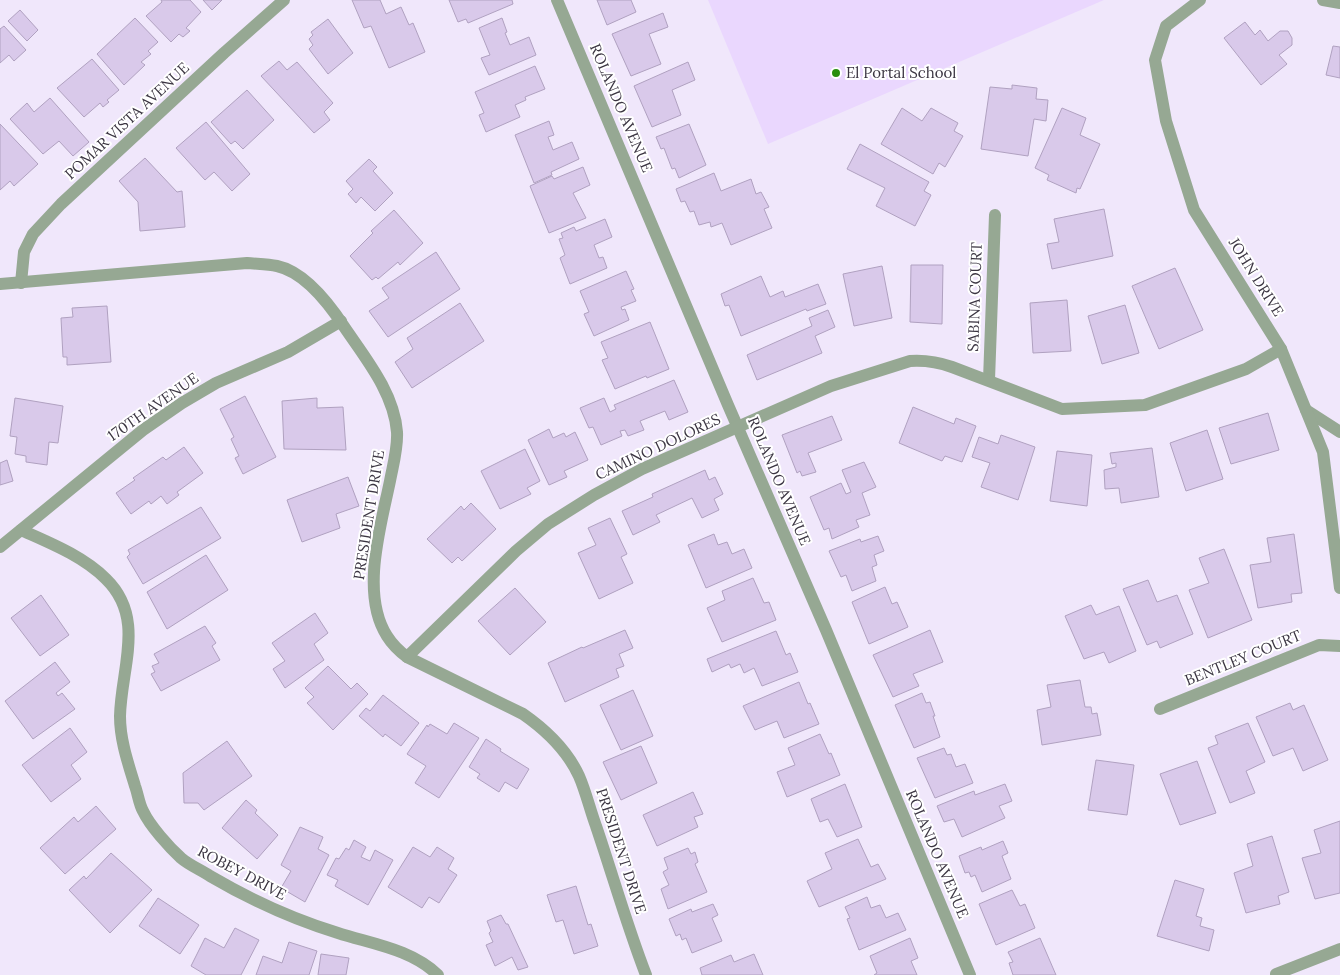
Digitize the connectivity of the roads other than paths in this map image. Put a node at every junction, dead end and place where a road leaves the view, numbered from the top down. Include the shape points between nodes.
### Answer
1 (284, 0) edge
2 (557, 0) edge
3 (1200, 0) edge
4 (1323, 0) edge
5 (1340, 3) edge
6 (995, 215) dead end
7 (21, 283) junction
8 (0, 284) edge
9 (341, 321) junction
10 (1281, 349) junction
11 (989, 380) junction
12 (1306, 410) junction
13 (738, 427) junction
14 (1340, 432) edge
15 (21, 530) junction
16 (0, 547) edge
17 (1340, 588) edge
18 (1340, 646) edge
19 (407, 657) junction
20 (1160, 709) dead end
21 (1340, 949) edge
22 (1276, 974) dead end
23 (438, 975) edge
24 (646, 975) edge
25 (970, 975) edge

1 - 7 street, POMAR VISTA AVENUE via 61,204 33,234 24,252
2 - 13 street, ROLANDO AVENUE
3 - 10 street, JOHN DRIVE via 1166,26 1155,60 1166,121 1194,210
4 - 5 street
6 - 11 street, SABINA COURT
7 - 8 street, PRESIDENT DRIVE
7 - 9 street, PRESIDENT DRIVE via 247,264 278,266 303,279
9 - 15 street, 170TH AVENUE via 288,352 216,383 182,403 142,430
9 - 19 street, PRESIDENT DRIVE via 393,410 397,432 395,458 374,569 374,599 386,634
10 - 11 street, CAMINO DOLORES via 1246,369 1145,405 1062,409
10 - 12 street, JOHN DRIVE
11 - 13 street, CAMINO DOLORES via 937,362 910,361 831,386
12 - 14 street
12 - 17 street, JOHN DRIVE via 1323,452
13 - 19 street, CAMINO DOLORES via 642,469 548,524 485,579
13 - 25 street, ROLANDO AVENUE
15 - 16 street, 170TH AVENUE
15 - 23 street, ROBEY DRIVE via 91,567 117,593 125,610 128,630 129,649 120,716 128,765 143,811 182,859 248,898 303,922 388,947 419,961
18 - 20 street, BENTLEY COURT via 1319,646
19 - 24 street, PRESIDENT DRIVE via 523,714 555,740 579,776
21 - 22 street

